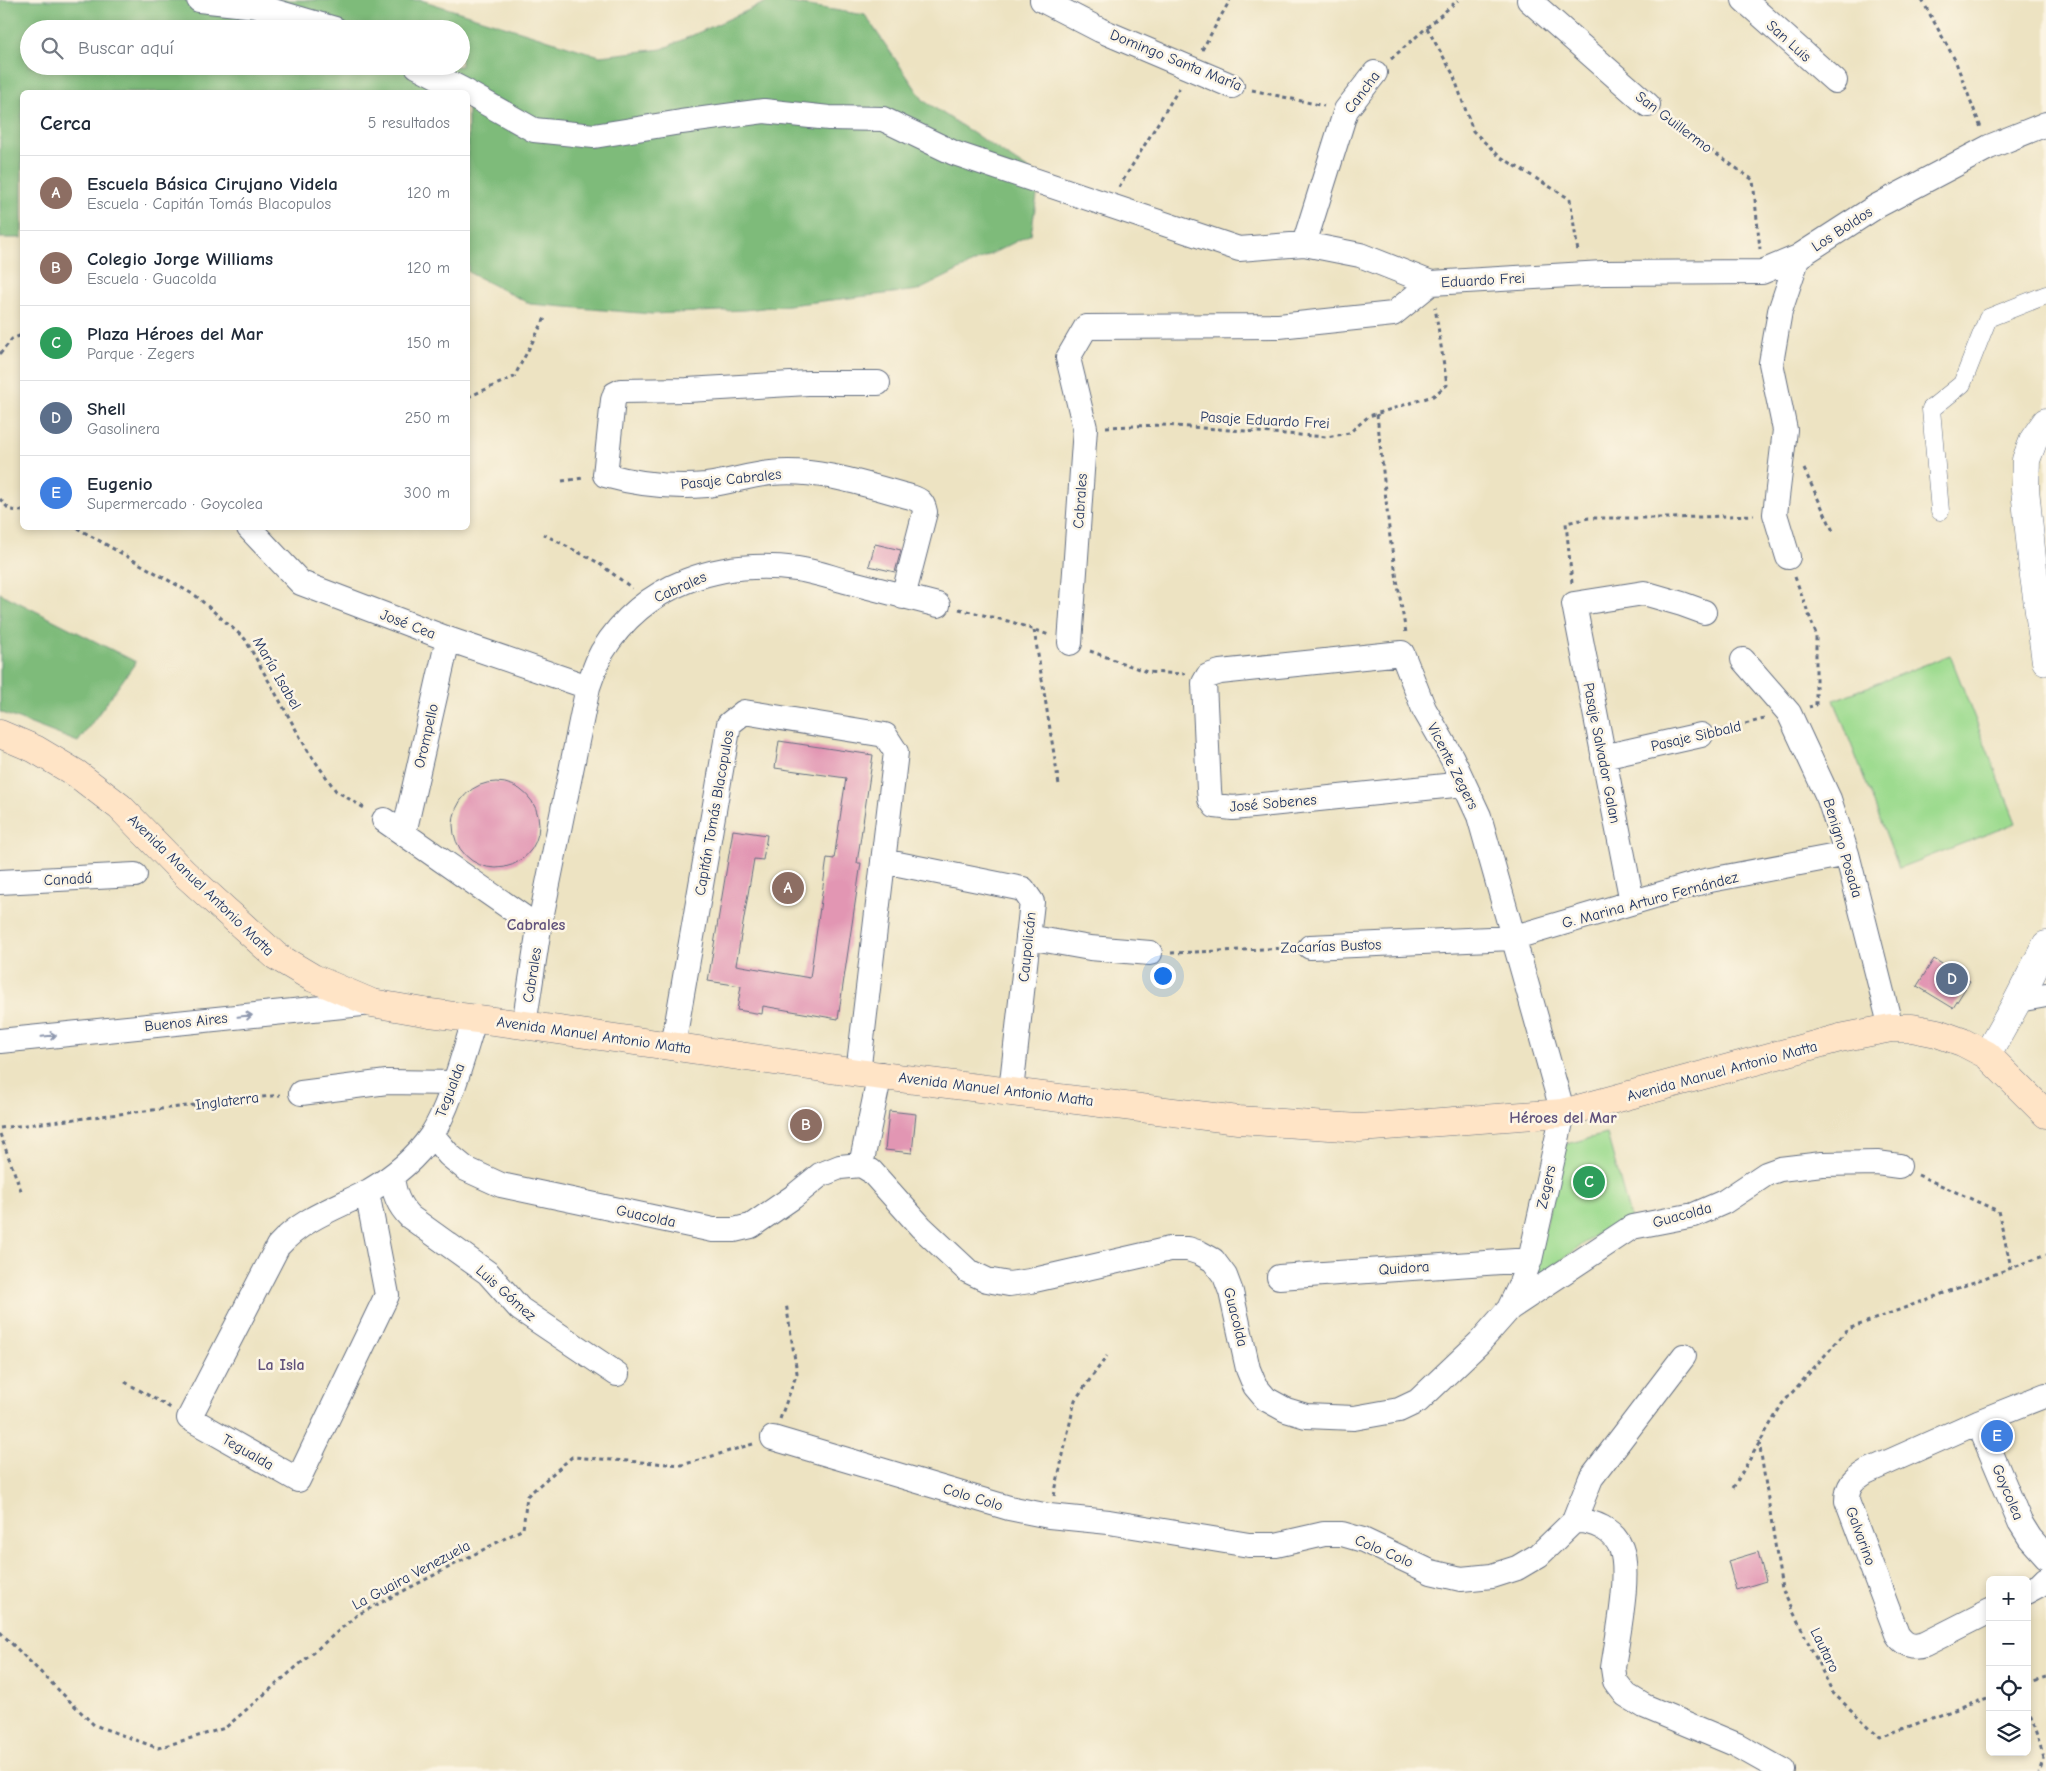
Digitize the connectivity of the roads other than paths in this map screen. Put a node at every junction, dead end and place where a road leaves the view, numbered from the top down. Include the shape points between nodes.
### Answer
1 (199, 0) edge
2 (1042, 0) edge
3 (1528, 0) edge
4 (1744, 0) edge
5 (304, 20) edge
6 (1375, 73) road end
7 (434, 75) edge
8 (1835, 81) dead end
9 (1232, 86) road end
10 (461, 90) edge
11 (470, 95) edge
12 (1648, 105) road end
13 (2046, 124) edge
14 (1304, 244) junction
15 (1798, 258) junction
16 (1432, 283) junction
17 (2046, 295) edge
18 (1086, 327) joint
19 (878, 383) dead end
20 (2046, 422) edge
21 (1940, 511) dead end
22 (252, 530) edge
23 (1788, 557) road end
24 (903, 597) junction
25 (938, 605) road end
26 (1704, 612) dead end
27 (448, 639) junction
28 (1070, 643) road end
29 (1402, 653) joint
30 (1743, 660) dead end
31 (2046, 661) edge
32 (588, 687) junction
33 (0, 734) edge
34 (1701, 735) road end
35 (1603, 757) junction
36 (1464, 784) junction
37 (384, 820) road end
38 (404, 832) junction
39 (1847, 854) junction
40 (883, 861) junction
41 (135, 875) dead end
42 (0, 882) edge
43 (1632, 902) junction
44 (539, 928) junction
45 (1028, 937) junction
46 (1512, 938) junction
47 (2046, 945) edge
48 (1310, 947) road end
49 (1150, 954) road end
50 (2046, 995) edge
51 (2018, 1000) junction
52 (372, 1003) junction
53 (475, 1018) junction
54 (524, 1025) junction
55 (1891, 1028) junction
56 (0, 1041) edge
57 (673, 1046) junction
58 (1987, 1054) junction
59 (869, 1074) junction
60 (454, 1083) junction
61 (1011, 1091) junction
62 (301, 1092) road end
63 (1563, 1114) junction
64 (2046, 1114) edge
65 (432, 1135) junction
66 (861, 1165) junction
67 (1899, 1166) road end
68 (392, 1177) junction
69 (367, 1192) junction
70 (1530, 1260) junction
71 (1278, 1277) dead end
72 (1509, 1309) junction
73 (1684, 1356) dead end
74 (617, 1374) dead end
75 (2046, 1395) edge
76 (1978, 1422) junction
77 (773, 1438) road end
78 (1574, 1521) junction
79 (2046, 1556) edge
80 (2046, 1579) edge
81 (2031, 1590) edge
82 (1986, 1613) edge
83 (1783, 1771) edge

1 - 5 street via 256,6
2 - 9 street, Domingo Santa María via 1100,30
3 - 12 street, San Guillermo
4 - 8 street, San Luis
6 - 14 street, Cancha via 1346,110
7 - 10 street
11 - 14 street via 534,130 594,136 764,111 829,118 884,119 954,153 1240,249
13 - 15 street, Los Boldos via 1988,147 1877,206
14 - 16 street via 1360,255
15 - 16 street, Eduardo Frei via 1762,272 1604,273
15 - 23 street, Los Boldos via 1780,312 1771,363 1785,430 1775,514
16 - 18 street, Eduardo Frei via 1393,314 1279,326
17 - 21 street via 1988,318 1962,384 1931,409
18 - 28 street, Cabrales via 1068,358 1085,428
19 - 24 street, Pasaje Cabrales via 621,391 612,400 605,475 645,484 680,486 708,485 772,473 808,473 911,496 920,500 924,512
20 - 31 street via 2034,439 2026,460 2025,489
22 - 27 street, José Cea via 301,583
24 - 25 street, Cabrales
24 - 32 street, Cabrales via 800,569 764,566 724,569 688,580 646,602 601,654
26 - 35 street, Pasaje Salvador Galan via 1644,593 1574,604
27 - 32 street, José Cea
27 - 38 street, Orompello
29 - 36 street, Vicente Zegers via 1424,709
29 - 36 street, José Sobenes via 1220,672 1208,676 1204,691 1210,799 1214,806 1233,808
30 - 39 street, Benigno Posada via 1789,713 1829,799
32 - 44 street, Cabrales
33 - 52 main road, Avenida Manuel Antonio Matta via 36,749 77,774 120,807 190,879 276,956 330,986
34 - 35 street, Pasaje Sibbald
35 - 43 street, Pasaje Salvador Galan
36 - 46 street, Vicente Zegers via 1479,816
37 - 38 street
38 - 44 street
39 - 43 street, G. Marina Arturo Fernández via 1705,881
39 - 55 street, Benigno Posada
40 - 45 street, Caupolicán via 1023,889 1032,902
40 - 57 street, Capitán Tomás Blacopulos via 896,752 885,735 744,712 729,724
40 - 59 street, Capitán Tomás Blacopulos
41 - 42 street, Canadá
43 - 46 street, G. Marina Arturo Fernández
44 - 54 street, Cabrales
45 - 49 street
45 - 61 street, Caupolicán
46 - 48 street, Zacarías Bustos
46 - 63 street, Vicente Zegers
47 - 51 street
50 - 51 street
51 - 58 street
52 - 53 main road, Avenida Manuel Antonio Matta
56 -> 52 street, Buenos Aires
53 - 54 main road, Avenida Manuel Antonio Matta
53 - 60 street, Tegualda
54 - 57 main road, Avenida Manuel Antonio Matta
55 - 58 main road, Avenida Manuel Antonio Matta via 1937,1033
55 - 63 main road, Avenida Manuel Antonio Matta via 1840,1038
57 - 59 main road, Avenida Manuel Antonio Matta
58 - 64 main road, Avenida Manuel Antonio Matta
59 - 61 main road, Avenida Manuel Antonio Matta
59 - 66 street
60 - 62 street via 386,1082
60 - 65 street, Tegualda
61 - 63 main road, Avenida Manuel Antonio Matta via 1238,1120 1359,1128
63 - 70 street, Zegers
65 - 66 street, Guacolda via 466,1169 501,1185 713,1230 751,1226 820,1175 840,1167
65 - 68 street, Tegualda
66 - 72 street, Guacolda via 871,1171 921,1227 968,1271 987,1280 1009,1284 1030,1281 1170,1249 1188,1249 1213,1260 1225,1276 1231,1292 1248,1369 1255,1386 1266,1399 1306,1416 1354,1418 1400,1410 1418,1401 1479,1344
67 - 72 street, Guacolda via 1822,1164 1766,1174 1724,1202 1694,1214 1632,1227
68 - 69 street, Tegualda
68 - 74 street, Luis Gómez via 401,1207 410,1217 488,1274 520,1309
69 - 69 street, Tegualda via 386,1295 298,1480 189,1418 278,1246 291,1232 316,1216
70 - 71 street, Quidora
70 - 72 street, Guacolda
73 - 78 street via 1591,1478
75 - 76 street, Galvarino
76 - 79 street, Goycolea via 2020,1522
76 - 82 street, Galvarino via 1855,1478 1847,1492 1847,1501 1901,1641 1917,1646 1924,1644
77 - 78 street, Colo Colo via 1009,1508 1250,1545 1276,1545 1324,1534 1342,1534 1363,1540 1432,1572 1461,1579 1492,1576 1517,1568 1539,1555
78 - 83 street via 1597,1524 1609,1532 1621,1548 1626,1573 1613,1668 1616,1681 1626,1695 1644,1706 1737,1745
80 - 81 street

